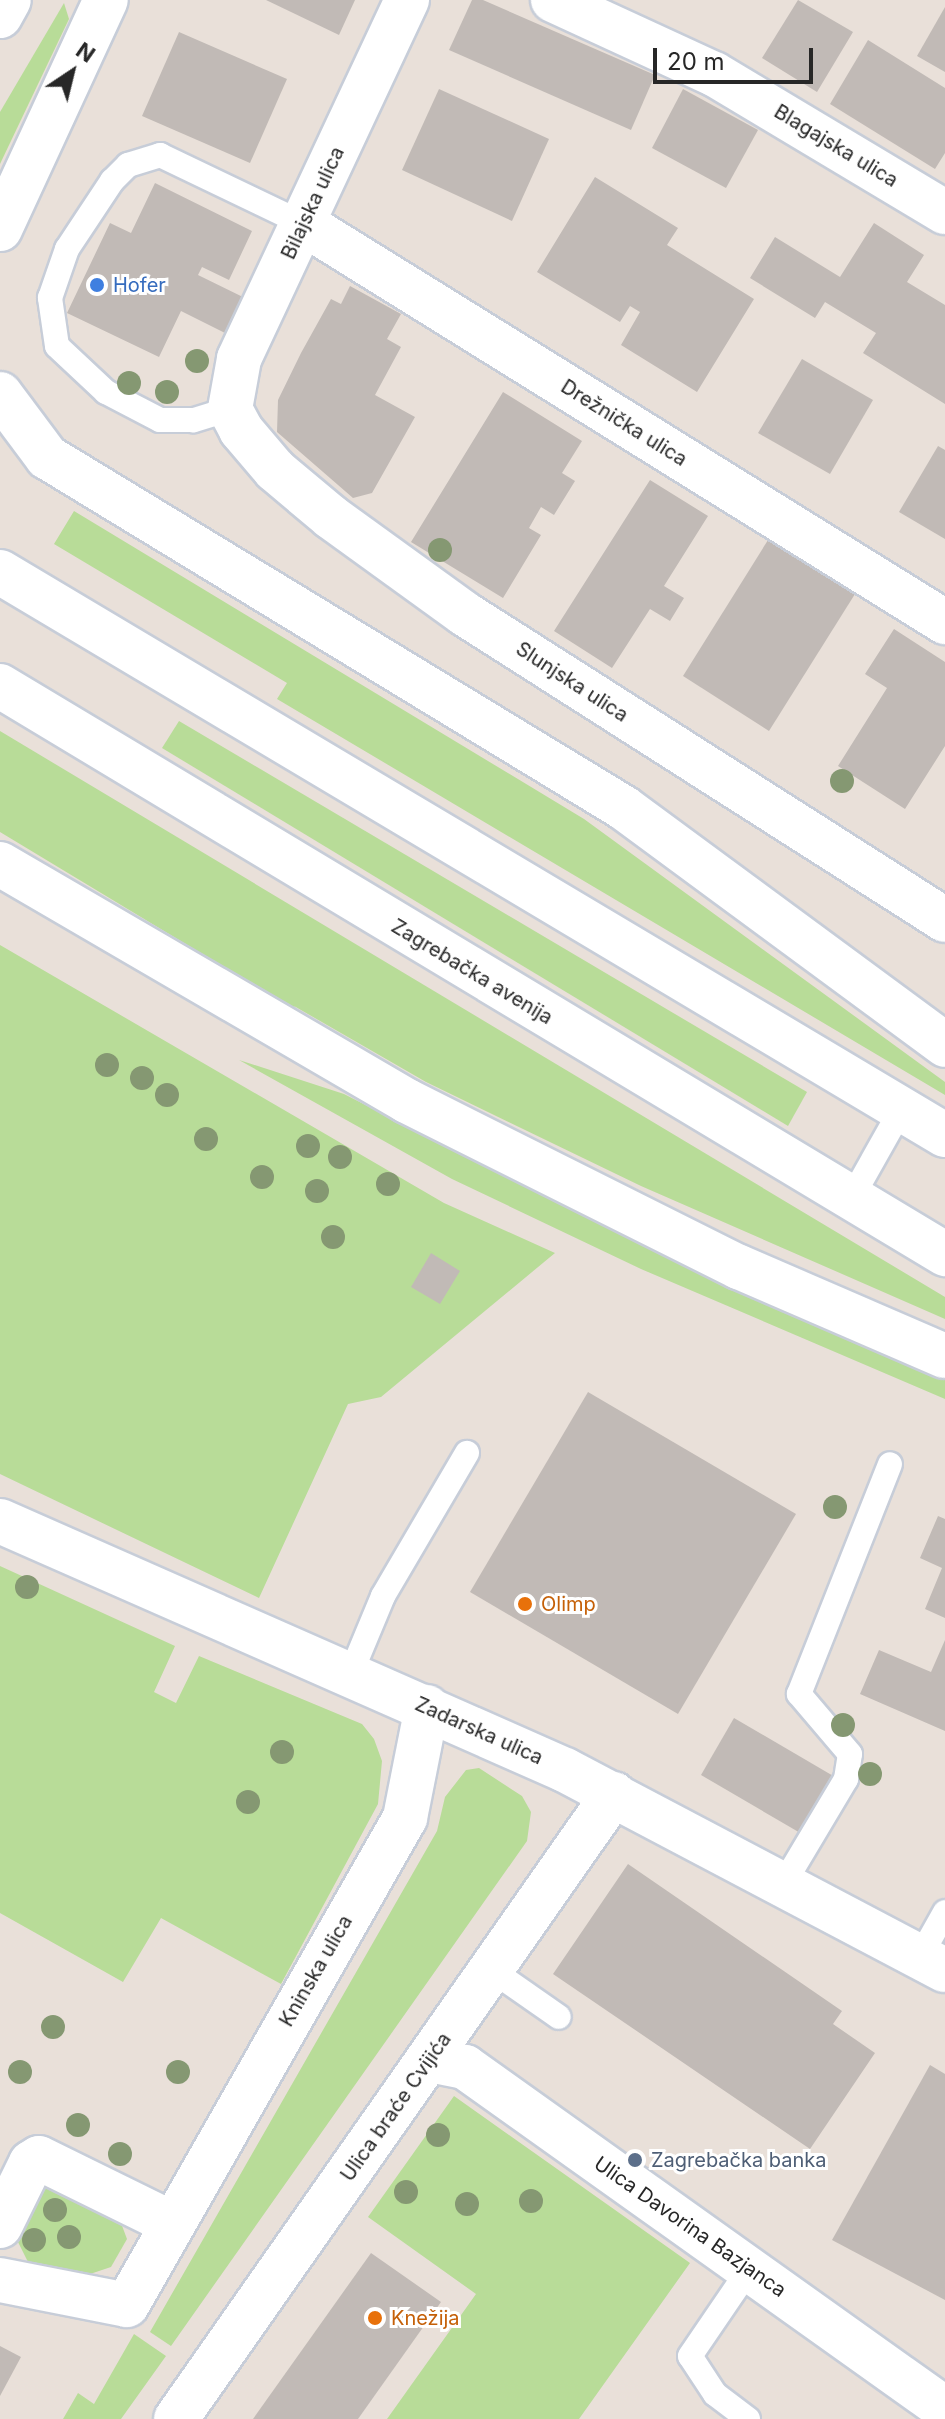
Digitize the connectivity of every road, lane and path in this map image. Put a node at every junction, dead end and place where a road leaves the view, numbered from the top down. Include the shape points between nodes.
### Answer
1 (9, 0) edge
2 (106, 0) edge
3 (407, 0) edge
4 (553, 0) edge
5 (0, 16) edge
6 (945, 212) edge
7 (304, 224) junction
8 (0, 229) edge
9 (0, 394) edge
10 (230, 409) junction
11 (0, 449) edge
12 (47, 457) junction
13 (0, 572) edge
14 (945, 622) edge
15 (0, 686) edge
16 (0, 864) edge
17 (945, 920) edge
18 (945, 1045) edge
19 (901, 1110) junction
20 (945, 1135) edge
21 (851, 1199) junction
22 (945, 1254) edge
23 (945, 1356) edge
24 (467, 1453) dead end
25 (890, 1464) dead end
26 (0, 1521) edge
27 (351, 1673) junction
28 (427, 1707) junction
29 (614, 1794) junction
30 (784, 1883) junction
31 (945, 1912) edge
32 (933, 1962) edge
33 (493, 1971) junction
34 (559, 2017) dead end
35 (429, 2060) junction
36 (173, 2224) junction
37 (0, 2226) edge
38 (750, 2268) junction
39 (0, 2280) edge
40 (945, 2409) edge
41 (176, 2419) edge
42 (748, 2419) edge

1 - 5 street
2 - 8 street
3 - 7 street, Bilajska ulica
4 - 6 street, Blagajska ulica via 714,74
7 - 10 street, Bilajska ulica via 239,359
7 - 10 lane via 160,155 128,165 112,181 67,249 50,298 57,346 106,392 160,420 193,420
7 - 14 street, Drežnička ulica
9 - 12 street
10 - 17 street, Slunjska ulica via 275,470 465,614
11 - 12 street
12 - 18 street via 624,808
13 - 19 street
15 - 21 street, Zagrebačka avenija
16 - 23 street via 407,1101 739,1267
19 - 20 street
19 - 21 lane
21 - 22 street, Zagrebačka avenija
24 - 27 lane via 383,1596
25 - 30 lane via 799,1694 850,1754 846,1779
26 - 27 street, Zadarska ulica
27 - 28 street, Zadarska ulica
28 - 29 street, Zadarska ulica
28 - 36 street, Kninska ulica via 405,1818
29 - 30 street, Zadarska ulica
29 - 33 street, Ulica braće Cvijića
30 - 32 street, Zadarska ulica
31 - 32 lane
33 - 34 lane
33 - 35 street, Ulica braće Cvijića
35 - 38 street, Ulica Davorina Bazjanca via 465,2067
35 - 41 street, Ulica braće Cvijića
36 - 37 street via 39,2158 31,2163
36 - 39 street, Kninska ulica via 127,2305
38 - 40 street, Ulica Davorina Bazjanca
38 - 42 lane via 690,2356 715,2394

